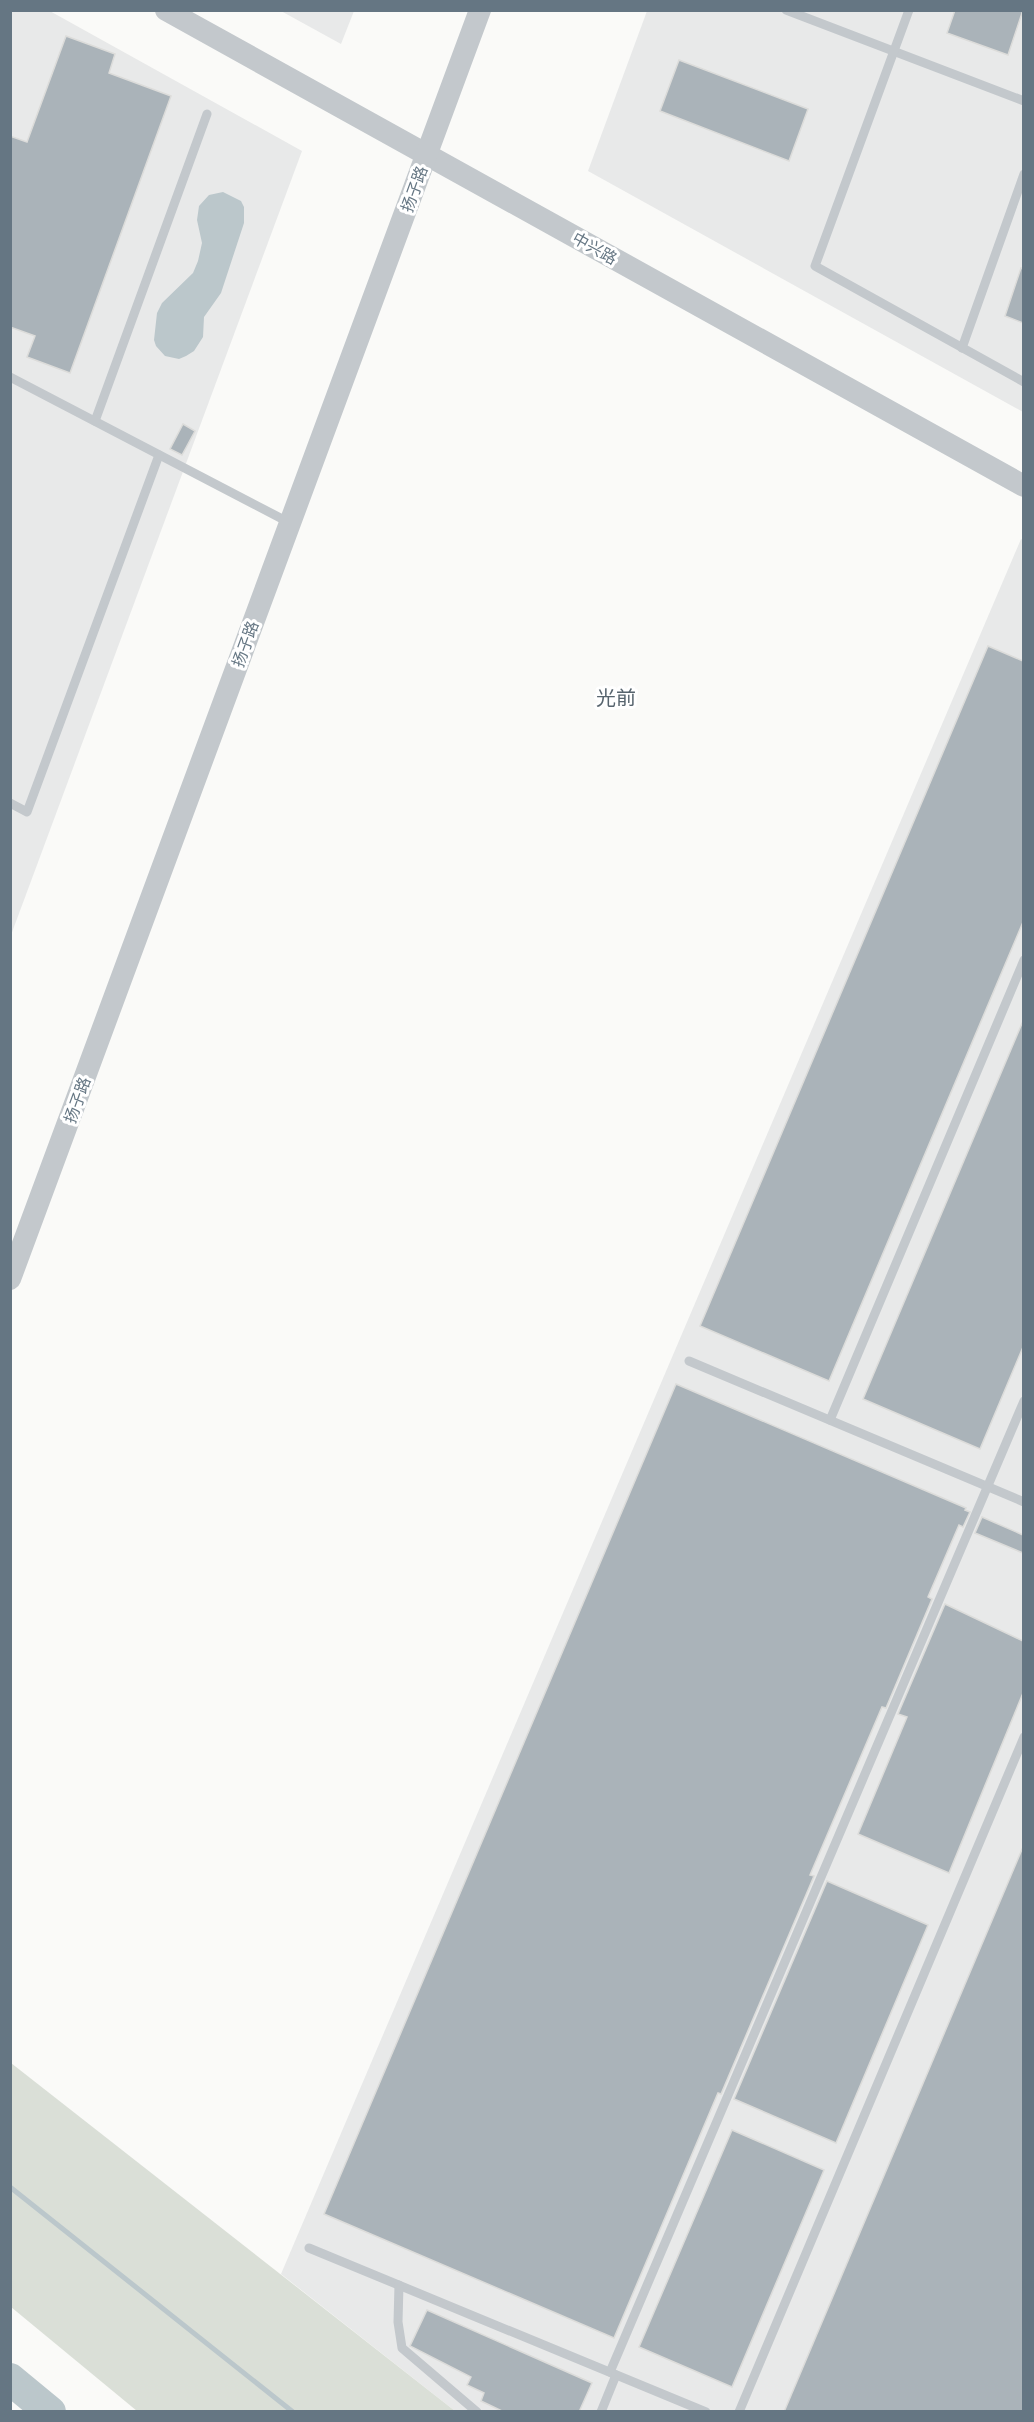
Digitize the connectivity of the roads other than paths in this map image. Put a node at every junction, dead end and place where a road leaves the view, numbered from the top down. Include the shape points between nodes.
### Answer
1 (166, 10) edge
2 (480, 10) edge
3 (786, 10) edge
4 (909, 10) edge
5 (894, 51) junction
6 (1023, 101) edge
7 (207, 114) dead end
8 (427, 155) junction
9 (1023, 174) edge
10 (962, 348) junction
11 (10, 377) edge
12 (1023, 382) edge
13 (95, 421) junction
14 (159, 455) junction
15 (1023, 486) edge
16 (290, 524) junction
17 (10, 803) edge
18 (1023, 960) edge
19 (10, 1279) edge
20 (689, 1361) dead end
21 (1023, 1401) edge
22 (830, 1420) junction
23 (987, 1487) junction
24 (1023, 1502) edge
25 (1023, 1737) edge
26 (309, 2248) dead end
27 (399, 2285) junction
28 (613, 2373) junction
29 (681, 2401) junction
30 (477, 2412) edge
31 (600, 2412) edge
32 (675, 2412) edge
33 (706, 2412) edge
34 (739, 2412) edge

1 - 8 street, 中兴路
2 - 8 street, 扬子路
3 - 5 lane
4 - 5 lane
5 - 6 lane
5 - 10 lane via 815,266
7 - 13 lane
8 - 15 street, 中兴路
8 - 16 street, 扬子路
9 - 10 lane
10 - 12 lane
11 - 13 lane
13 - 14 lane
14 - 16 lane
14 - 17 lane via 27,812
16 - 19 street, 扬子路
18 - 22 lane
20 - 22 lane
21 - 23 lane
22 - 23 lane
23 - 24 lane
23 - 28 lane
25 - 34 lane
26 - 27 lane
27 - 28 lane
27 - 30 lane via 402,2348
28 - 29 lane
28 - 31 lane
29 - 32 lane
29 - 33 lane

